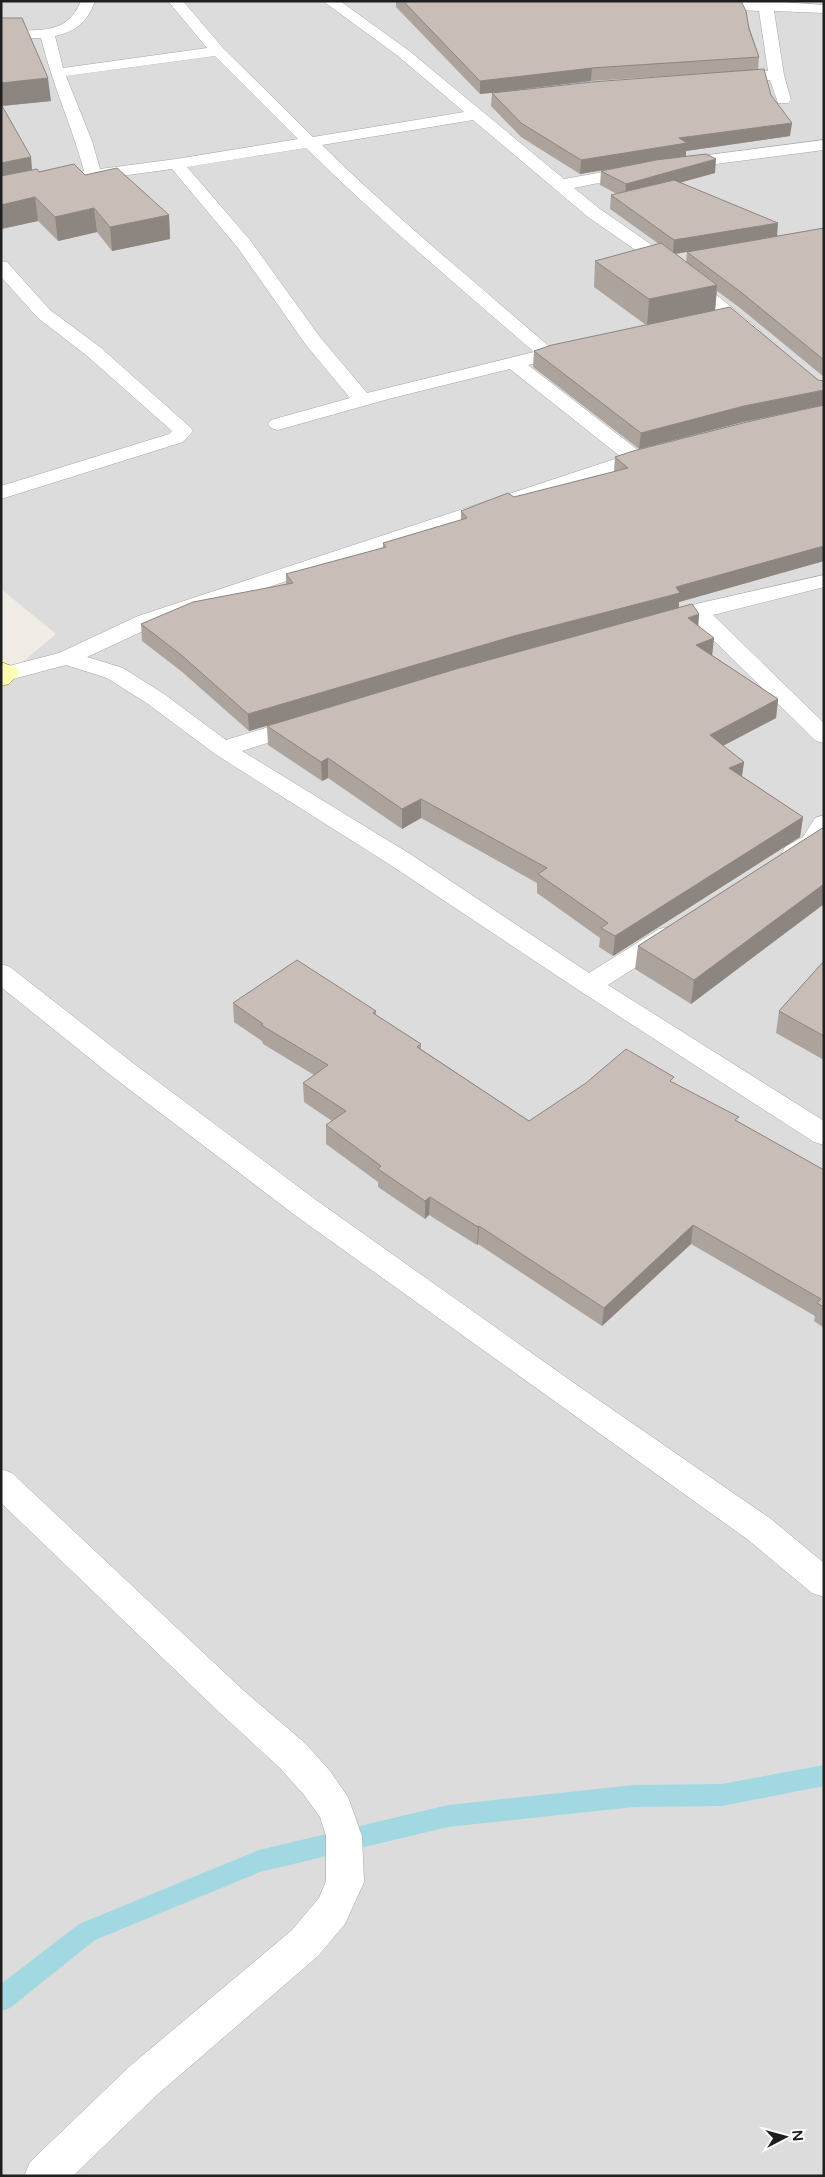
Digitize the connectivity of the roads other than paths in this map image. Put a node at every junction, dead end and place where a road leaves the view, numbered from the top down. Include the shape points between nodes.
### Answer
1 (88, 1) edge
2 (175, 1) edge
3 (330, 1) edge
4 (692, 4) edge
5 (764, 4) edge
6 (824, 9) edge
7 (47, 33) junction
8 (1, 34) edge
9 (218, 51) junction
10 (57, 73) junction
11 (776, 75) junction
12 (716, 79) edge
13 (783, 100) dead end
14 (478, 108) junction
15 (309, 142) junction
16 (824, 145) edge
17 (176, 164) junction
18 (93, 174) junction
19 (65, 180) edge
20 (561, 185) junction
21 (683, 259) edge
22 (666, 263) junction
23 (1, 266) edge
24 (733, 314) junction
25 (706, 320) edge
26 (763, 340) edge
27 (575, 348) edge
28 (547, 354) junction
29 (515, 364) junction
30 (363, 401) junction
31 (278, 424) dead end
32 (671, 449) edge
33 (635, 458) junction
34 (1, 493) edge
35 (824, 581) edge
36 (696, 612) junction
37 (639, 627) edge
38 (67, 658) junction
39 (4, 674) edge
40 (327, 717) edge
41 (824, 736) edge
42 (223, 749) junction
43 (820, 838) edge
44 (771, 868) edge
45 (688, 921) edge
46 (1, 973) edge
47 (589, 985) junction
48 (824, 1134) edge
49 (1, 1482) edge
50 (824, 1583) edge
51 (44, 2176) edge

1 - 7 street via 86,11 75,26
2 - 9 street
3 - 14 street via 403,53 462,103
4 - 5 street
5 - 6 street
5 - 11 street
7 - 8 street
7 - 10 street
9 - 10 street
9 - 15 street
10 - 18 street via 84,141
11 - 12 street
11 - 13 street
14 - 15 street
14 - 20 street
15 - 17 street
15 - 28 street via 412,240
16 - 20 street via 660,167
17 - 18 street
17 - 30 street via 244,244 314,341
18 - 19 street
20 - 22 street
21 - 22 street
22 - 24 street
23 - 34 street via 17,295 92,351 183,431 176,438
24 - 25 street
24 - 26 street
27 - 28 street
28 - 29 street
29 - 30 street
29 - 33 street
30 - 31 street
32 - 33 street
33 - 38 street via 146,622
35 - 36 street
36 - 37 street
36 - 41 street
38 - 39 street
38 - 42 street via 115,673
40 - 42 street
42 - 47 street via 401,860
43 - 44 street
45 - 47 street
46 - 50 street via 306,1208 759,1529
47 - 48 street
49 - 51 street via 230,1701 293,1756 335,1809 344,1836 345,1882 332,1911 304,1943 144,2080

